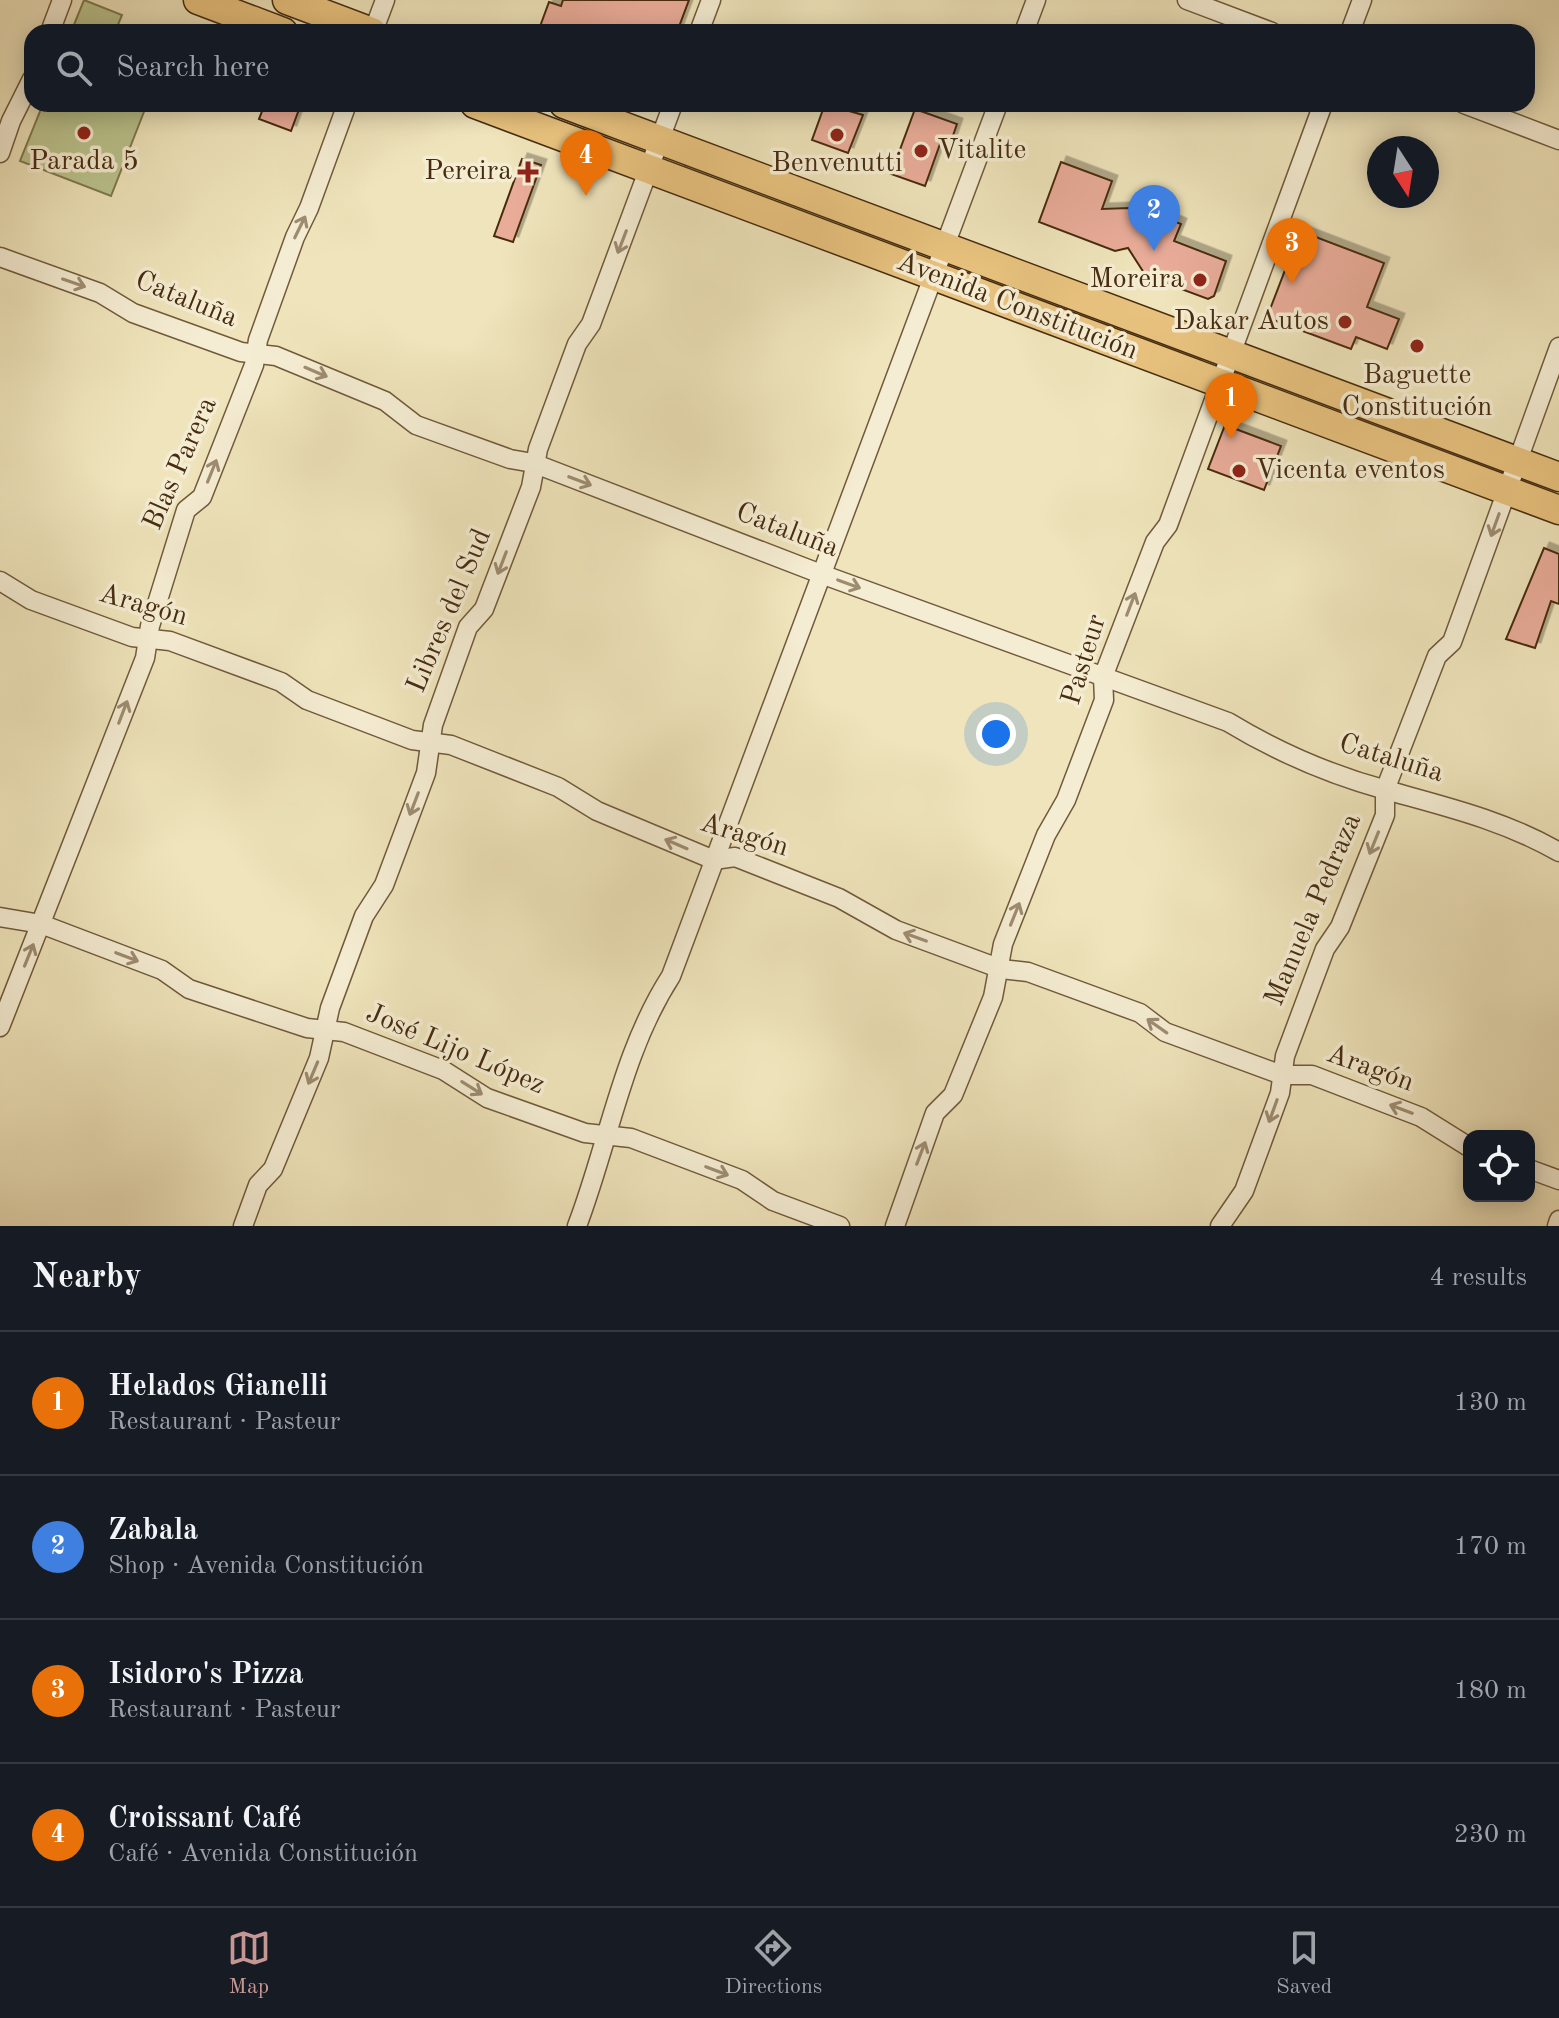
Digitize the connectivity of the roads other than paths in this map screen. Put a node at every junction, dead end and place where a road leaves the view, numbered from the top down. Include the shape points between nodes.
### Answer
1 (62, 0) edge
2 (198, 0) edge
3 (287, 0) edge
4 (385, 0) edge
5 (711, 0) edge
6 (1036, 0) edge
7 (1187, 0) edge
8 (1362, 0) edge
9 (53, 24) edge
10 (262, 24) edge
11 (352, 24) edge
12 (376, 24) edge
13 (702, 24) edge
14 (1027, 24) edge
15 (1251, 24) edge
16 (1353, 24) edge
17 (24, 95) edge
18 (344, 112) edge
19 (496, 112) edge
20 (585, 112) edge
21 (670, 112) edge
22 (995, 112) edge
23 (1320, 112) edge
24 (1485, 112) edge
25 (660, 140) junction
26 (1559, 140) edge
27 (0, 153) edge
28 (650, 170) junction
29 (946, 247) junction
30 (0, 257) edge
31 (935, 276) junction
32 (1559, 347) edge
33 (256, 354) junction
34 (1231, 354) junction
35 (1221, 383) junction
36 (1518, 461) junction
37 (533, 463) junction
38 (1559, 477) edge
39 (1507, 491) junction
40 (1559, 510) edge
41 (821, 574) junction
42 (0, 581) edge
43 (148, 638) junction
44 (1103, 677) junction
45 (430, 743) junction
46 (1385, 790) junction
47 (1559, 852) edge
48 (714, 860) junction
49 (0, 917) edge
50 (41, 924) junction
51 (1001, 969) junction
52 (0, 1027) edge
53 (326, 1030) junction
54 (1282, 1075) junction
55 (608, 1136) junction
56 (1463, 1143) edge
57 (1535, 1171) edge
58 (1559, 1180) edge
59 (1559, 1220) edge
60 (243, 1226) edge
61 (577, 1226) edge
62 (840, 1226) edge
63 (895, 1226) edge
64 (1220, 1226) edge
65 (1557, 1226) edge

1 - 9 street
2 - 10 main road
3 - 11 main road
4 - 12 street
5 - 13 street
6 - 14 street
7 - 15 street
8 - 16 street
17 - 27 street
33 -> 18 street, Blas Parera
19 - 28 main road, Avenida Constitución
20 - 25 main road, Avenida Constitución
21 - 25 street, Libres del Sud
22 - 29 street
23 - 34 street, Pasteur
24 - 26 street
25 - 28 street, Libres del Sud
25 - 29 main road, Avenida Constitución
28 - 31 main road, Avenida Constitución
28 -> 37 street, Libres del Sud
29 - 31 street
29 - 34 main road, Avenida Constitución
30 -> 33 street, Cataluña via 100,293 133,313
31 - 35 main road, Avenida Constitución
31 - 41 street
32 - 36 street, Manuela Pedraza
33 -> 37 street, Cataluña via 276,356 385,401 416,425
43 -> 33 street, Blas Parera via 186,510 202,497
34 - 35 street, Pasteur
34 - 36 main road, Avenida Constitución
35 - 39 main road, Avenida Constitución
44 -> 35 street, Pasteur
36 - 38 main road, Avenida Constitución
36 - 39 street, Manuela Pedraza
37 -> 41 street, Cataluña
37 -> 45 street, Libres del Sud via 531,487 484,609 468,627
39 - 40 main road, Avenida Constitución
39 -> 46 street, Manuela Pedraza via 1452,642 1437,656
41 -> 44 street, Cataluña
41 - 48 street
42 - 43 street, Aragón via 31,600
43 - 45 street, Aragón via 170,641 281,682 307,700
50 -> 43 street, Blas Parera via 145,658
44 - 46 street, Cataluña via 1228,722 1272,749
51 -> 44 street, Pasteur via 1003,944 1104,700
48 -> 45 street, Aragón via 597,811 558,787 451,745
45 -> 53 street, Libres del Sud via 426,773 384,885 364,916
46 - 47 street, Cataluña via 1529,834
46 -> 54 street, Manuela Pedraza via 1385,815 1340,927 1325,949
51 -> 48 street, Aragón via 896,930 839,898 735,857
48 - 55 street via 671,976 648,1012
49 - 50 street, José Lijo López
52 -> 50 street, Blas Parera
50 -> 53 street, José Lijo López via 162,970 189,989
54 -> 51 street, Aragón via 1165,1032 1140,1013 1028,972
63 -> 51 street, Pasteur via 935,1113 953,1095
53 -> 55 street, José Lijo López via 443,1070 487,1098 585,1133
53 -> 60 street, Libres del Sud via 273,1169 258,1185
56 -> 54 street, Aragón via 1421,1117 1312,1075
54 -> 64 street, Manuela Pedraza via 1244,1191
55 - 61 street
55 -> 62 street, José Lijo López via 631,1138 742,1180 773,1201
57 - 58 street
59 - 65 street

